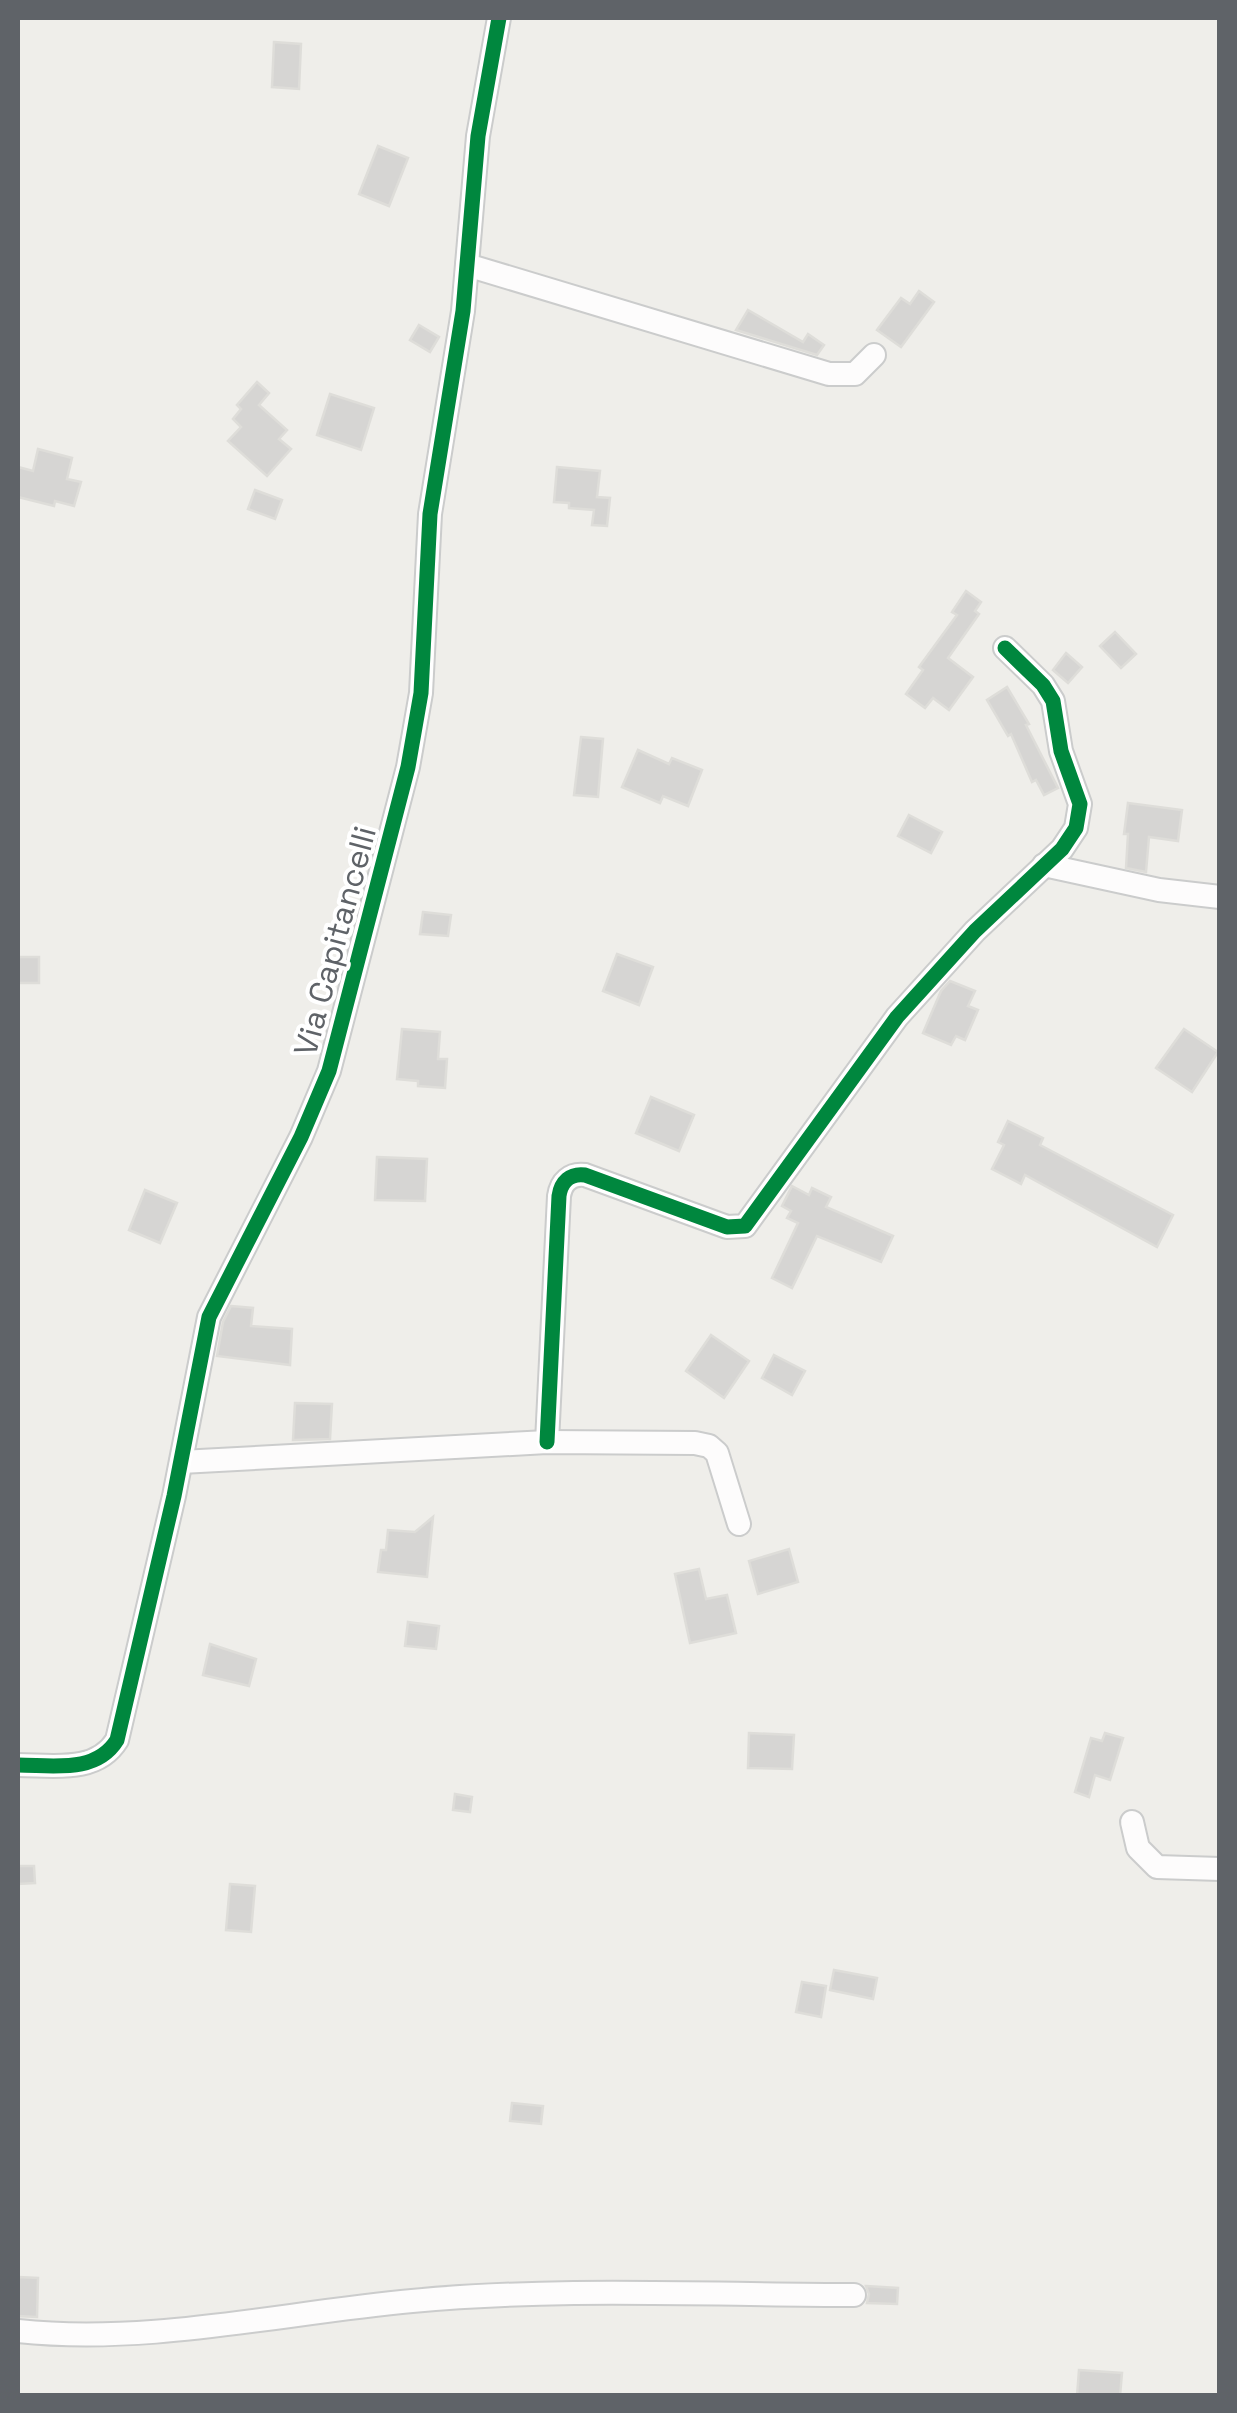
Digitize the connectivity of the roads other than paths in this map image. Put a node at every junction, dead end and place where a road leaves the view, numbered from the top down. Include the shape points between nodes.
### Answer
1 (499, 18) edge
2 (468, 265) junction
3 (874, 355) dead end
4 (1005, 648) dead end
5 (1044, 865) junction
6 (1220, 897) edge
7 (547, 1442) junction
8 (181, 1462) junction
9 (738, 1524) dead end
10 (18, 1765) edge
11 (1132, 1822) dead end
12 (1220, 1869) edge
13 (854, 2295) dead end
14 (18, 2331) edge

1 - 2 street, Via Capitancelli via 476,150
2 - 3 street via 829,374 855,374
2 - 8 street, Via Capitancelli via 432,498 421,693 408,767 329,1071 212,1309
4 - 5 street via 1052,697 1060,751 1080,804 1076,828
5 - 6 street
5 - 7 street via 891,1024 745,1226 727,1227 581,1174 563,1182
7 - 8 street
7 - 9 street via 709,1446 722,1465
8 - 10 street, Via Capitancelli via 117,1740 90,1762
11 - 12 street via 1138,1848 1160,1868
13 - 14 street via 522,2294 134,2334

